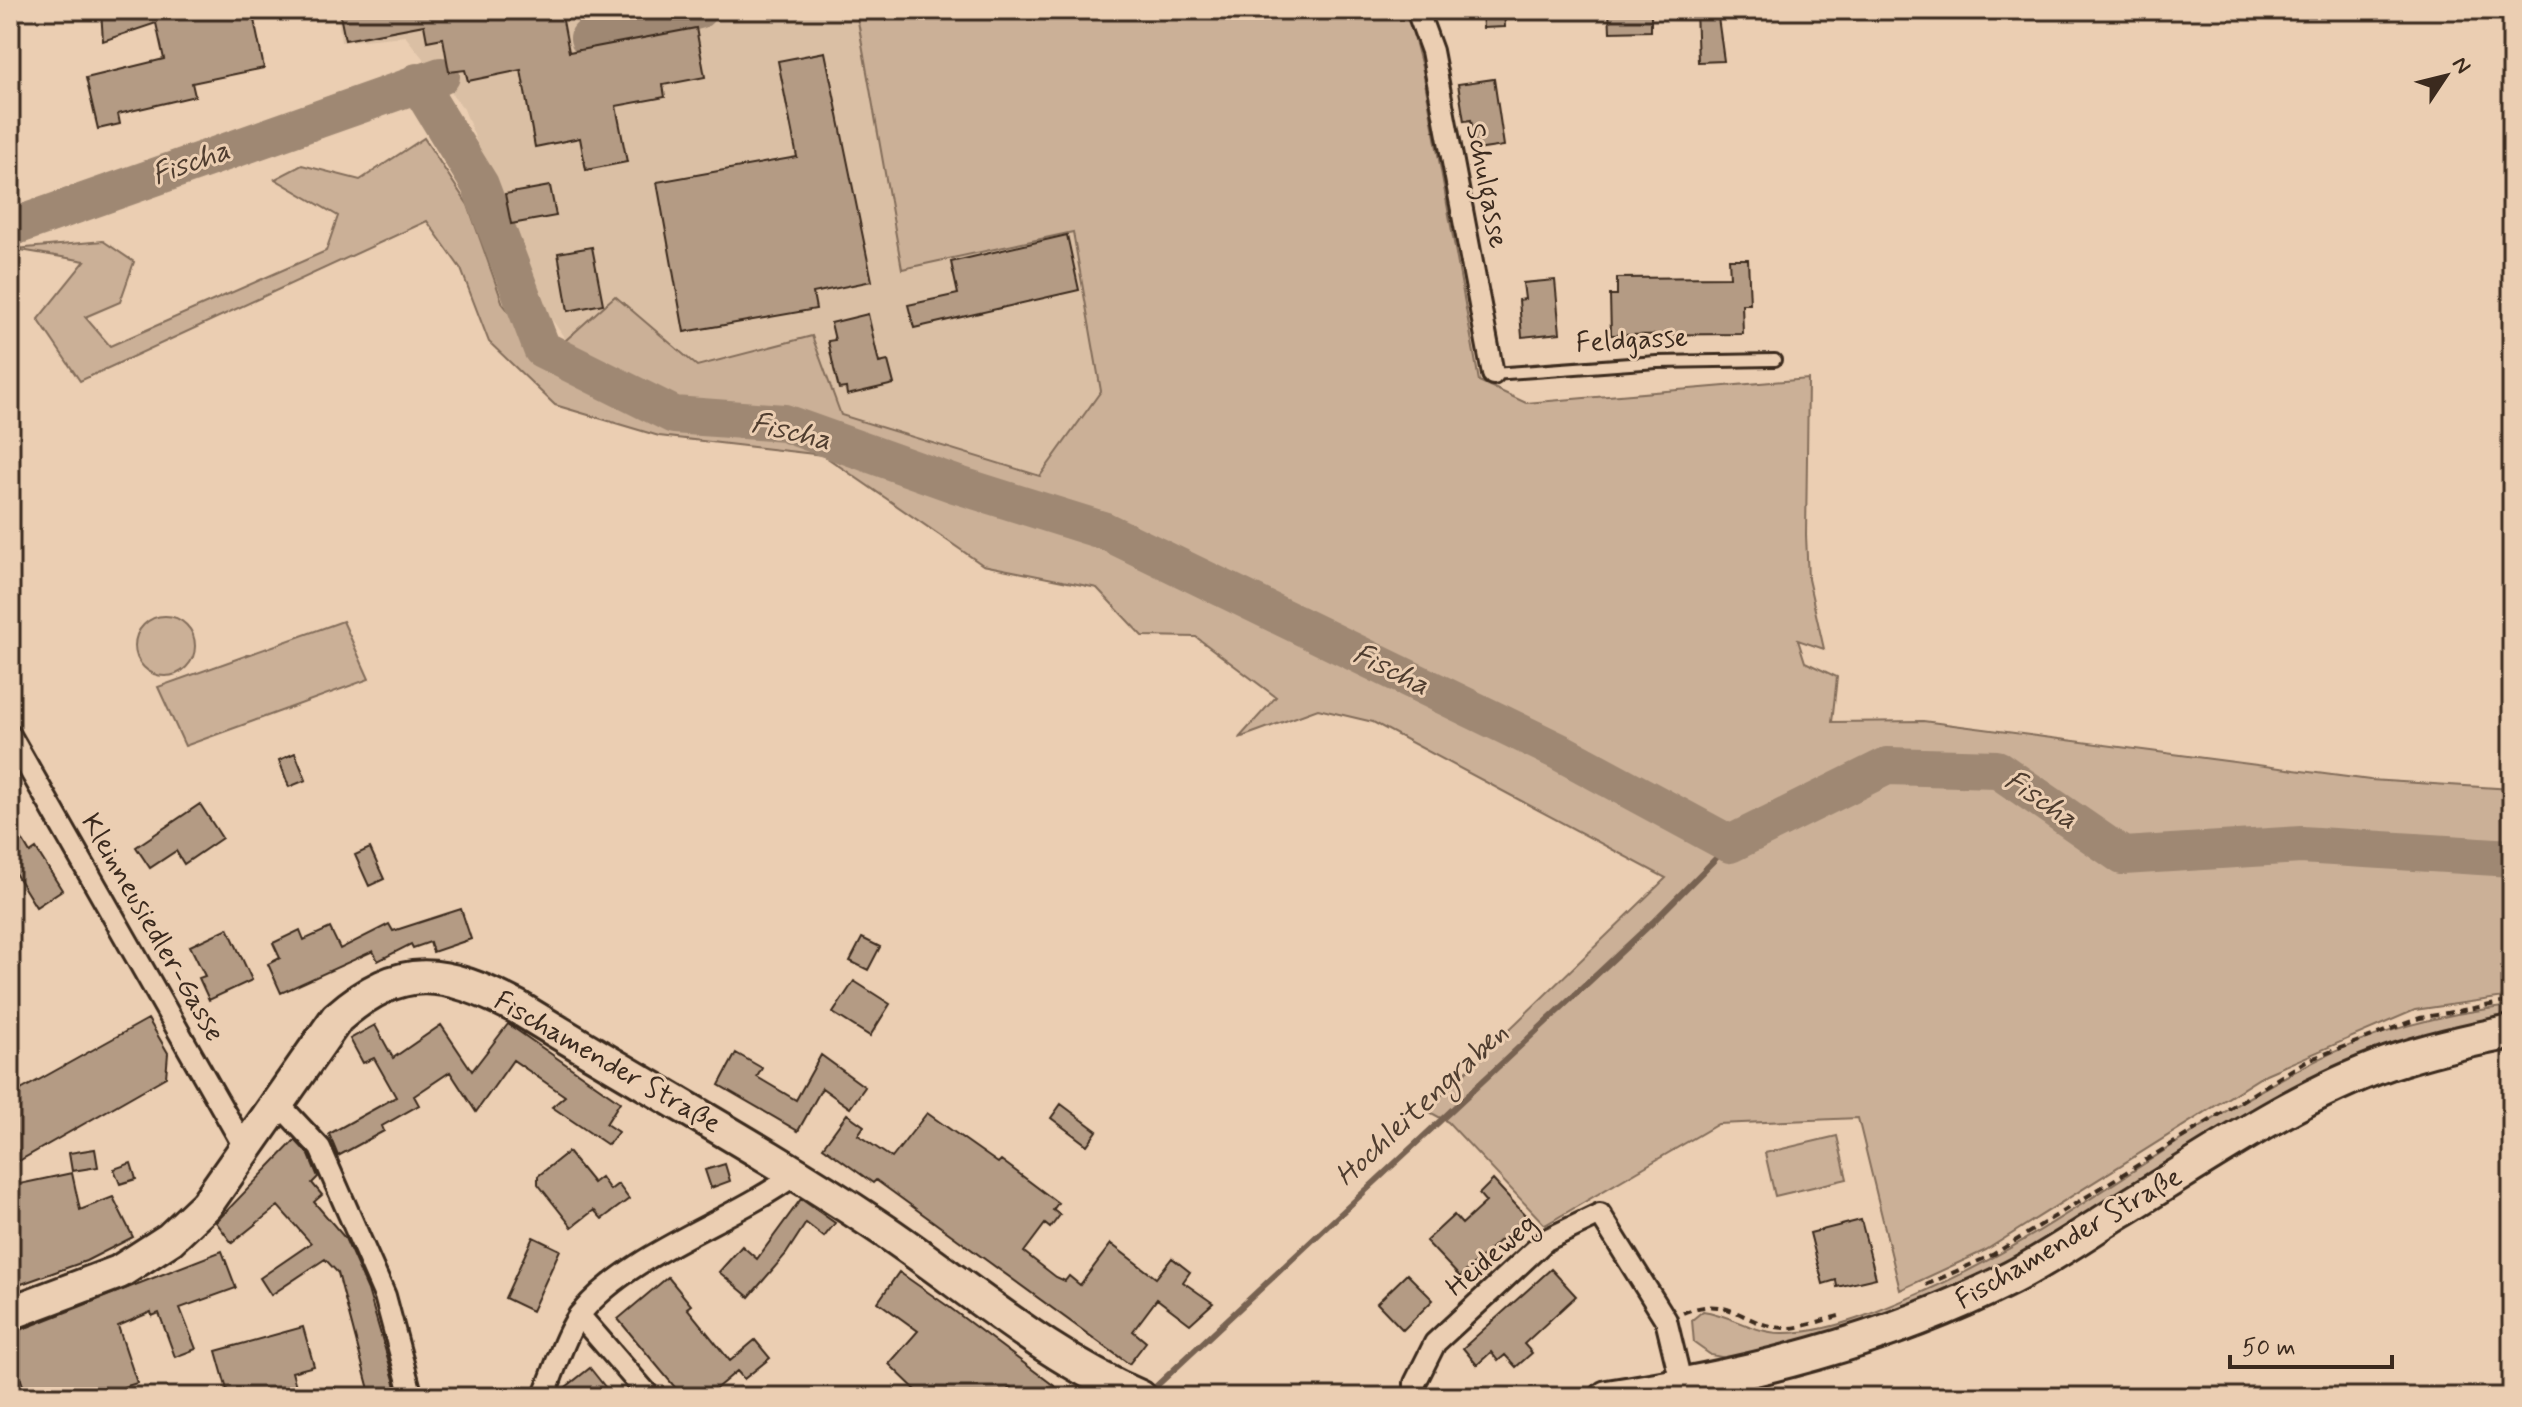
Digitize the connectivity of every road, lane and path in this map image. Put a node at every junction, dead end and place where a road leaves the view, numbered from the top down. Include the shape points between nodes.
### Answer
1 (1417, 10) edge
2 (1775, 360) dead end
3 (1493, 374) joint
4 (10, 735) edge
5 (2512, 1001) edge
6 (2512, 1032) edge
7 (277, 1102) junction
8 (246, 1150) junction
9 (796, 1174) junction
10 (1915, 1289) dead end
11 (10, 1313) edge
12 (1846, 1314) dead end
13 (579, 1315) junction
14 (1666, 1320) junction
15 (1682, 1386) junction
16 (1133, 1394) edge
17 (412, 1397) edge
18 (543, 1397) edge
19 (650, 1397) edge
20 (1415, 1397) edge
21 (1607, 1397) edge

1 - 3 street, Schulgasse via 1432,51
2 - 3 lane, Feldgasse
4 - 8 street, Kleinneusiedler-Gasse
5 - 10 path via 2420,1018 2306,1061 1994,1254
6 - 15 main road, Fischamender Straße via 2449,1044 2329,1090 2252,1130 2015,1276 1939,1313 1850,1346
7 - 8 main road, Fischamender Straße
7 - 9 main road, Fischamender Straße via 337,1018 365,993 394,981 434,976 476,986 517,1007
7 - 17 street via 320,1148 385,1296
8 - 11 main road, Fischamender Straße via 206,1205 170,1239 119,1272
9 - 13 street via 764,1198 616,1278
9 - 16 main road, Fischamender Straße via 878,1226 1046,1348
12 - 14 path via 1785,1329 1723,1306 1696,1308
13 - 18 street
13 - 19 street
14 - 15 street, Heideweg
14 - 20 street, Heideweg via 1600,1214 1546,1240 1435,1343 1415,1383
15 - 21 main road, Fischamender Straße

